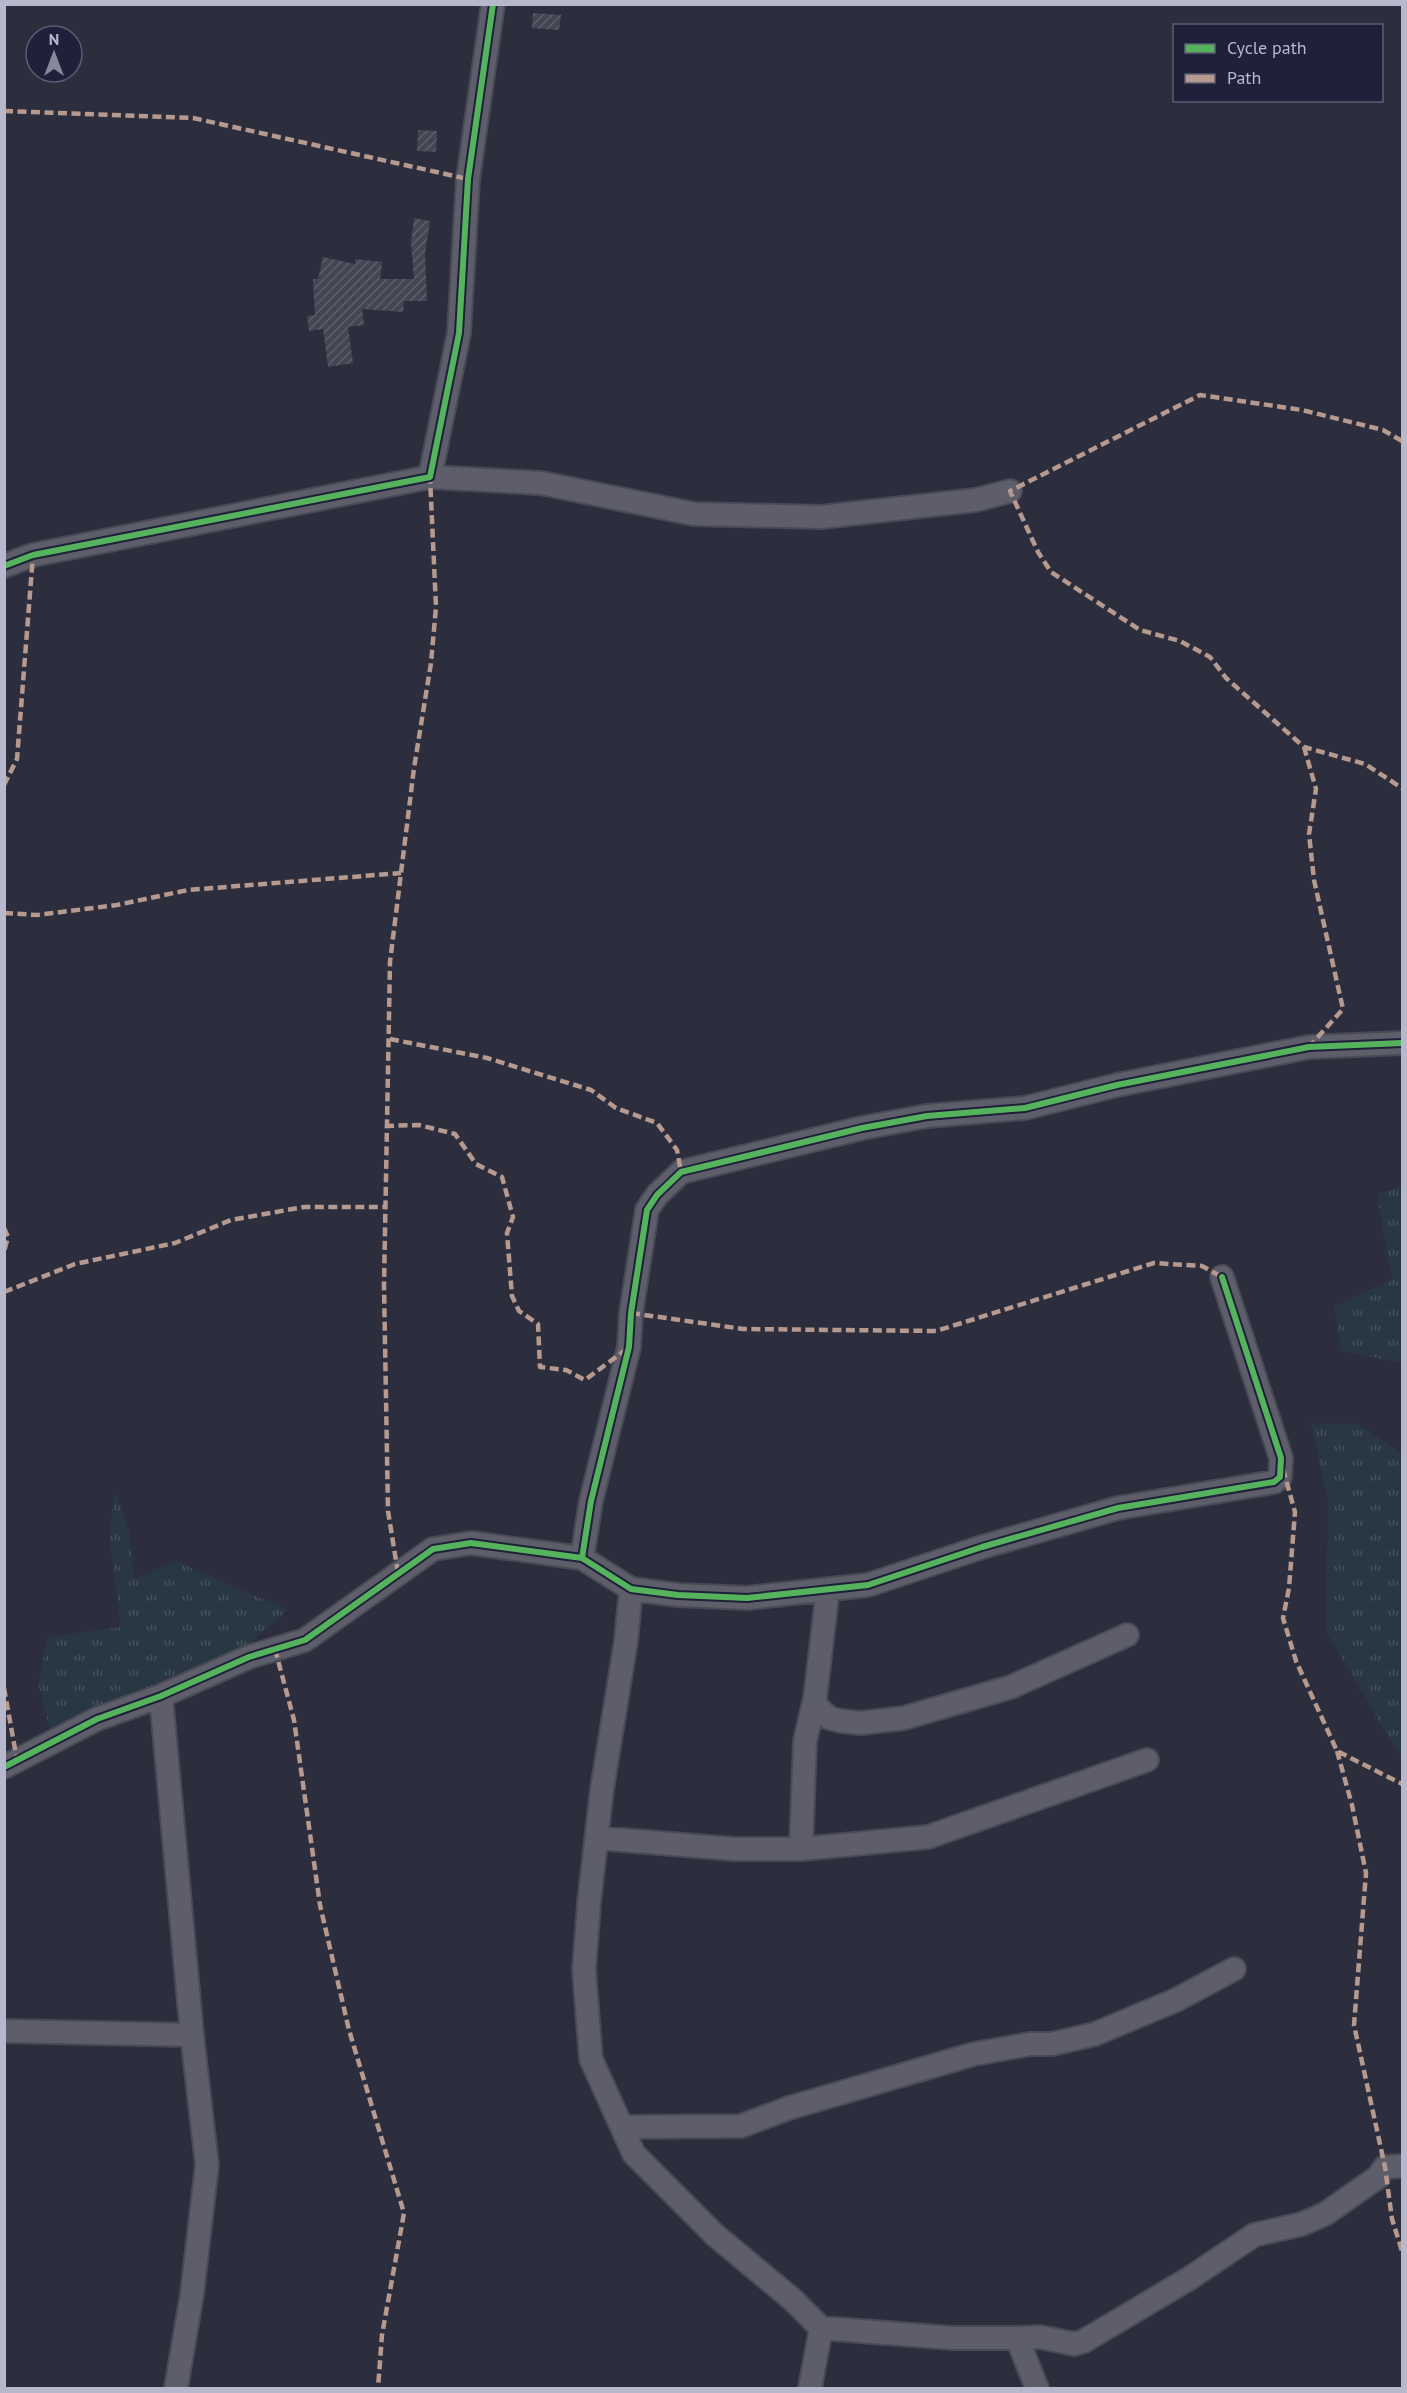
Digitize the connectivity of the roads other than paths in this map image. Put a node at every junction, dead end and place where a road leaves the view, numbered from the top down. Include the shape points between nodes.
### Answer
1 (493, 4) edge
2 (430, 477) junction
3 (1010, 491) dead end
4 (4, 566) edge
5 (1402, 1043) edge
6 (1222, 1277) dead end
7 (582, 1558) junction
8 (631, 1589) junction
9 (828, 1589) junction
10 (1127, 1635) dead end
11 (161, 1696) junction
12 (814, 1704) junction
13 (1147, 1760) dead end
14 (4, 1767) edge
15 (597, 1838) junction
16 (801, 1849) junction
17 (1234, 1969) dead end
18 (4, 2031) edge
19 (192, 2035) junction
20 (622, 2127) junction
21 (1402, 2166) edge
22 (821, 2328) junction
23 (1017, 2338) junction
24 (176, 2388) edge
25 (810, 2388) edge
26 (1036, 2388) edge

1 - 2 street via 468,179 459,333
2 - 3 street via 541,483 694,514 821,517 976,500
2 - 4 street via 33,555
5 - 7 street via 1309,1047 1117,1085 1024,1108 927,1116 862,1128 681,1172 647,1210 629,1347 591,1501
6 - 9 street via 1281,1458 1280,1477 1274,1482 1118,1508 868,1584
7 - 8 street
7 - 11 street via 471,1543 433,1549 306,1640 249,1657
8 - 9 street via 747,1598
8 - 15 street
9 - 12 street
10 - 12 street via 1011,1687 904,1718 841,1721 829,1718
11 - 14 street via 97,1719
11 - 19 street
12 - 16 street via 805,1741
13 - 16 street via 928,1837
15 - 16 street via 734,1849
15 - 20 street via 584,1970 591,2059
17 - 20 street via 1176,2000 1095,2034 974,2054 789,2108 741,2126
18 - 19 street
19 - 24 street via 207,2165
20 - 22 street via 634,2154 715,2235
21 - 23 street via 1385,2168 1325,2214 1302,2224 1254,2235 1084,2341 1074,2344 1040,2337
22 - 23 street via 952,2338
22 - 25 street
23 - 26 street

